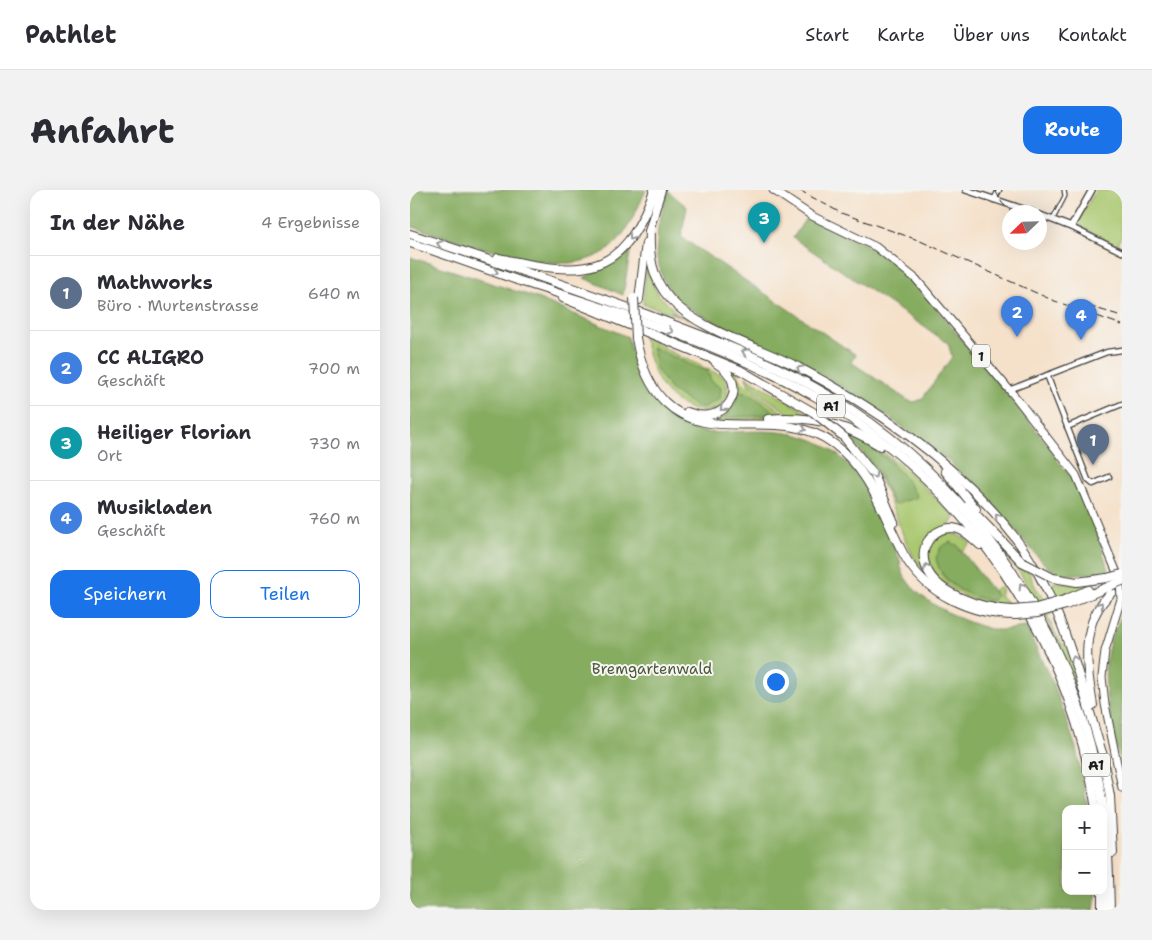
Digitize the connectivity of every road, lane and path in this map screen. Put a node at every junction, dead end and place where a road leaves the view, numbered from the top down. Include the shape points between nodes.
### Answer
1 (662, 190) edge
2 (773, 190) edge
3 (966, 190) edge
4 (1000, 190) edge
5 (1064, 190) edge
6 (1092, 190) edge
7 (654, 191) edge
8 (994, 200) junction
9 (1010, 205) edge
10 (1047, 218) edge
11 (1053, 221) junction
12 (1071, 227) junction
13 (650, 228) junction
14 (410, 234) edge
15 (410, 243) edge
16 (1122, 252) edge
17 (471, 254) junction
18 (524, 282) junction
19 (636, 299) junction
20 (639, 339) junction
21 (692, 349) junction
22 (1122, 350) edge
23 (1047, 376) junction
24 (1009, 390) junction
25 (1122, 404) edge
26 (887, 421) junction
27 (720, 425) junction
28 (1067, 426) junction
29 (893, 439) junction
30 (922, 477) junction
31 (1109, 478) dead end
32 (992, 531) junction
33 (1122, 574) edge
34 (921, 575) junction
35 (1008, 579) junction
36 (1110, 584) junction
37 (1122, 584) edge
38 (1015, 613) junction
39 (1103, 756) junction
40 (1122, 788) edge
41 (1095, 805) edge
42 (1102, 895) edge
43 (1102, 910) edge
44 (1111, 910) edge

1 - 13 highway
2 - 24 main road, 1 via 812,216 871,244 906,270
3 - 8 street
4 - 8 street
5 - 11 street
6 - 12 street
7 -> 17 highway via 640,224 626,245 614,256 594,266 576,270 554,269
7 - 19 highway via 638,258
8 - 9 street
10 - 11 street
11 - 12 street
12 - 16 street
13 - 19 highway
26 -> 13 highway via 814,376 683,310 666,295 655,276 650,258
17 -> 14 highway, A1
15 -> 18 highway, A1
29 -> 17 highway, A1 via 821,390 739,350
18 - 21 highway
18 -> 30 highway, A1 via 582,299 685,337 776,376 860,425
19 - 20 highway
21 -> 20 highway via 722,366 732,380 731,400 717,414 694,415 671,402 651,374
20 - 27 highway via 645,372 661,398 692,419
21 -> 34 highway, bridge via 754,377 813,412 844,437 874,475 903,545
22 - 23 street via 1107,352
23 - 24 street
23 - 28 street
24 - 37 main road, 1 via 1080,480
25 - 28 street
26 - 32 highway via 944,471
39 -> 26 highway via 1062,626 1049,593 1028,556 1002,521 972,490 923,447
27 - 30 highway via 792,418 830,423 874,441
27 -> 34 highway via 787,425 813,432 832,443 851,458 869,481 905,556
28 - 31 street via 1089,482 1093,484
29 - 32 highway via 901,442 926,465
44 -> 29 highway, A1 via 1108,842 1099,781 1084,722 1057,651 1027,595 996,548 944,487
30 - 35 highway, A1 via 975,533
32 - 36 highway, bridge via 1022,562 1053,578
33 - 36 highway, bridge
34 - 38 highway via 944,596 963,606 994,614
38 -> 35 highway via 976,604 941,585 926,566 926,544 931,536 943,529 963,531 980,545
35 - 41 highway, A1 via 1036,626 1063,683 1083,745
36 - 37 highway, bridge
36 - 38 highway, bridge via 1043,612
39 -> 36 highway via 1090,692 1086,648 1088,632
37 - 40 main road, 1 via 1102,677
39 - 44 highway via 1112,819
42 - 43 highway

